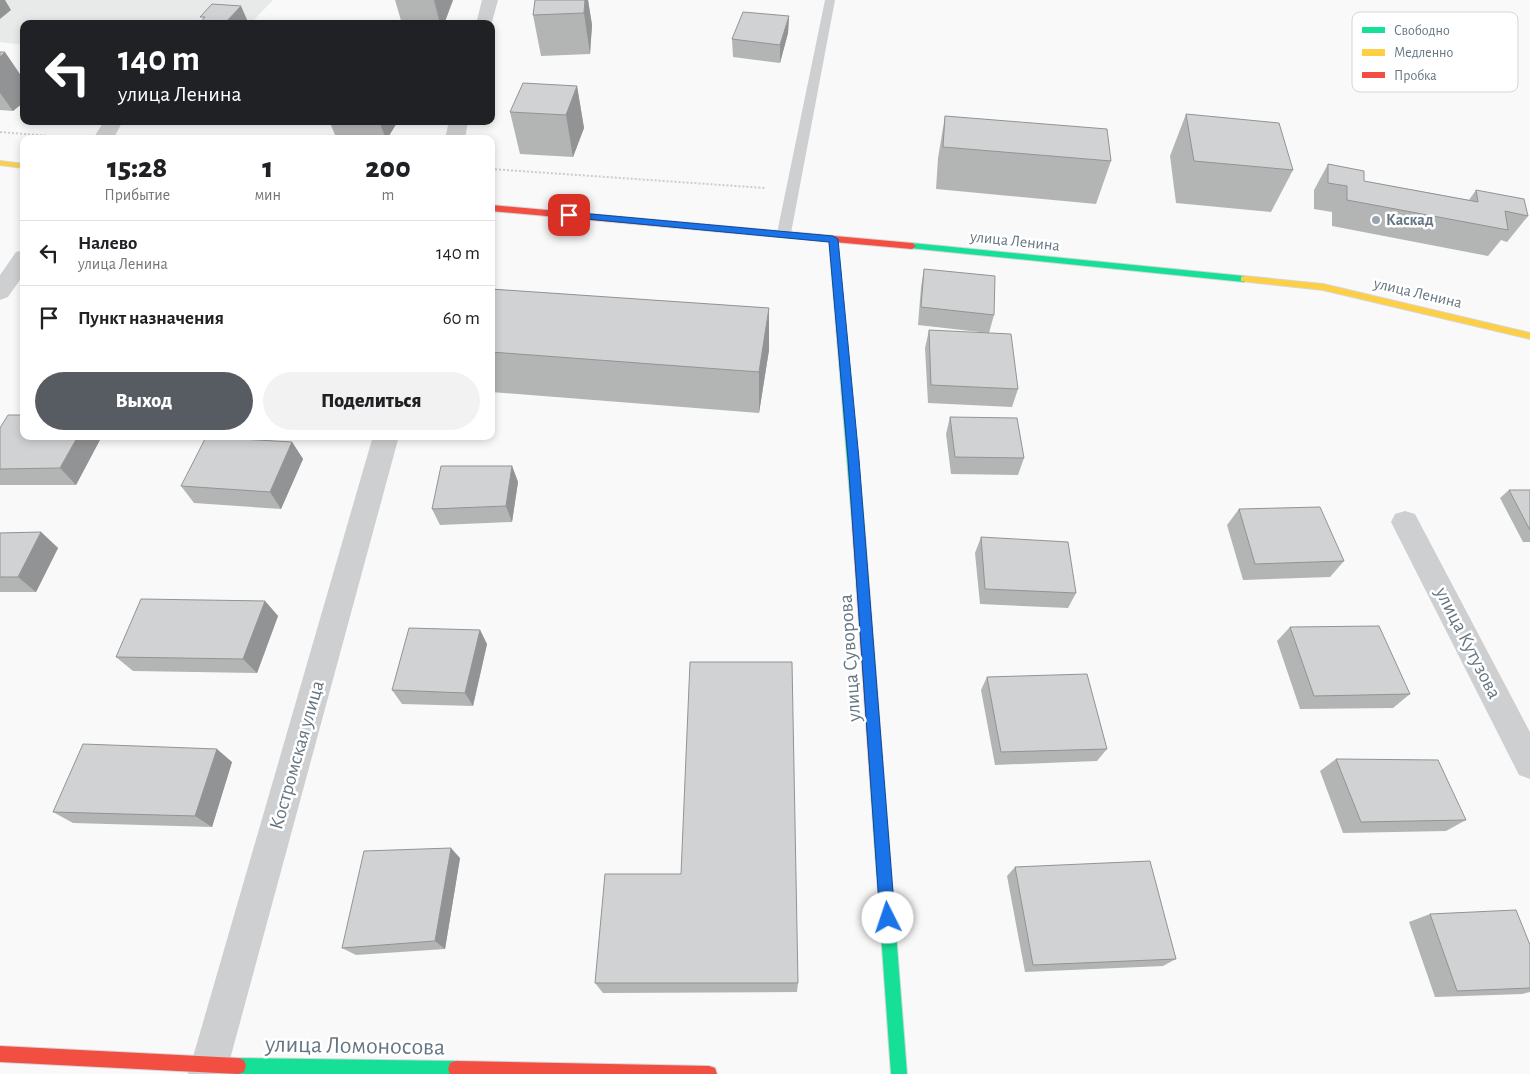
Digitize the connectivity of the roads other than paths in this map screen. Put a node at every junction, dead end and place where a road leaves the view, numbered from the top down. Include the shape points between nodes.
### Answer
1 (490, 0) edge
2 (830, 0) edge
3 (485, 20) edge
4 (0, 163) edge
5 (20, 166) edge
6 (495, 208) edge
7 (784, 233) junction
8 (833, 239) junction
9 (20, 263) edge
10 (0, 292) edge
11 (1530, 336) edge
12 (385, 440) edge
13 (1405, 522) dead end
14 (1530, 764) edge
15 (0, 1054) edge
16 (208, 1069) edge
17 (709, 1074) edge
18 (899, 1074) edge

1 - 3 street
2 - 7 lane
4 - 5 street
6 - 7 street, улица Ленина
7 - 8 street, улица Ленина
8 - 11 street, улица Ленина via 1323,287
8 - 18 street, улица Суворова via 856,489
9 - 10 street
12 - 16 street, Костромская улица
13 - 14 street, улица Кутузова
15 - 16 street, улица Ломоносова
16 - 17 street, улица Ломоносова

